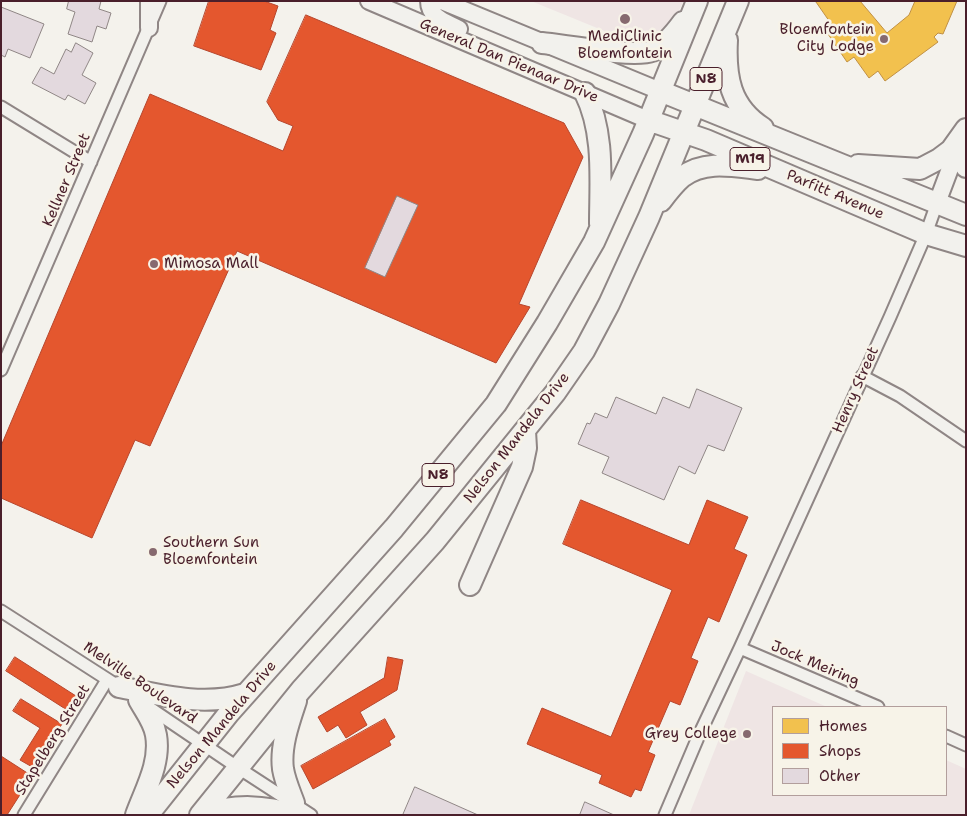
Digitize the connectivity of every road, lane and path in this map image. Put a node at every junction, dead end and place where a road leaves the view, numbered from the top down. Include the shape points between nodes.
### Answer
1 (149, 1) edge
2 (160, 1) edge
3 (369, 1) edge
4 (429, 1) edge
5 (442, 1) edge
6 (738, 1) edge
7 (696, 4) edge
8 (728, 26) junction
9 (149, 28) junction
10 (542, 43) junction
11 (512, 62) junction
12 (660, 91) junction
13 (585, 93) junction
14 (695, 105) junction
15 (1, 107) edge
16 (648, 120) junction
17 (966, 129) edge
18 (684, 132) junction
19 (784, 141) junction
20 (966, 153) edge
21 (91, 162) junction
22 (834, 162) junction
23 (966, 168) edge
24 (778, 171) junction
25 (937, 203) junction
26 (966, 215) edge
27 (648, 217) junction
28 (600, 229) junction
29 (926, 234) junction
30 (966, 246) edge
31 (1, 370) edge
32 (862, 376) junction
33 (525, 431) junction
34 (966, 441) edge
35 (470, 585) dead end
36 (1, 611) edge
37 (740, 648) junction
38 (113, 684) junction
39 (300, 690) junction
40 (245, 694) junction
41 (139, 700) junction
42 (876, 706) edge
43 (947, 736) edge
44 (203, 744) junction
45 (966, 745) edge
46 (237, 767) junction
47 (296, 809) edge
48 (24, 815) edge
49 (136, 815) edge
50 (148, 815) edge
51 (201, 815) edge
52 (311, 815) edge
53 (665, 815) edge

1 - 9 street
2 - 9 street, Kellner Street
3 - 11 street, General Dan Pienaar Drive
4 - 11 street via 429,8 435,16
5 - 10 street, General Dan Pienaar Drive
6 - 8 highway, Nelson Mandela Drive / N8
7 - 10 highway via 668,40 650,52 617,52
7 - 12 highway, N8
8 - 14 highway, Nelson Mandela Drive / N8
8 - 19 highway via 726,69 736,100 757,124
9 - 21 street, Kellner Street
10 - 12 street, General Dan Pienaar Drive
11 - 13 street, General Dan Pienaar Drive
12 - 14 highway, Parfitt Avenue / M19
12 - 16 highway, Nelson Mandela Drive / N8
13 - 16 street, General Dan Pienaar Drive
13 - 28 highway via 593,108 598,132
14 - 18 highway, Nelson Mandela Drive / N8
14 - 19 highway, Parfitt Avenue / M19
15 - 21 street
16 - 18 highway, Parfitt Avenue / M19
16 - 28 highway, Nelson Mandela Drive / N8
17 - 22 highway via 951,150 920,169
17 - 25 street, Henry Street
18 - 24 highway, Parfitt Avenue / M19
18 - 27 highway, Nelson Mandela Drive / N8
19 - 22 highway, Parfitt Avenue / M19
20 - 23 highway
21 - 31 street, Kellner Street
22 - 25 highway, Parfitt Avenue / M19
24 - 27 highway via 717,165 703,167 681,178
24 - 29 highway, Parfitt Avenue / M19
25 - 26 highway, Parfitt Avenue / M19
25 - 29 street, Henry Street
27 - 33 highway, Nelson Mandela Drive / N8 via 584,351
28 - 40 highway, Nelson Mandela Drive / N8 via 552,315 496,404 394,528
29 - 30 highway, Parfitt Avenue / M19
29 - 32 street, Henry Street
32 - 34 street via 900,396
32 - 37 street, Henry Street
33 - 35 highway via 522,467
33 - 39 highway, Nelson Mandela Drive / N8 via 435,541
36 - 38 street, Melville Boulevard
37 - 42 street, Jock Meiring
37 - 53 street, Henry Street
38 - 40 highway via 166,696 212,701
38 - 41 street, Melville Boulevard
38 - 48 street, Stapelberg Street
39 - 46 highway, Nelson Mandela Drive / N8
39 - 47 highway via 282,755 283,770
40 - 44 highway, Nelson Mandela Drive / N8
41 - 44 street, Melville Boulevard
41 - 49 highway via 152,724 157,750 150,780
43 - 45 street
44 - 46 street, Melville Boulevard
44 - 50 highway, Nelson Mandela Drive / N8
46 - 47 street, Melville Boulevard
46 - 51 highway, Nelson Mandela Drive / N8
47 - 51 highway via 254,806
47 - 52 street, Melville Boulevard

